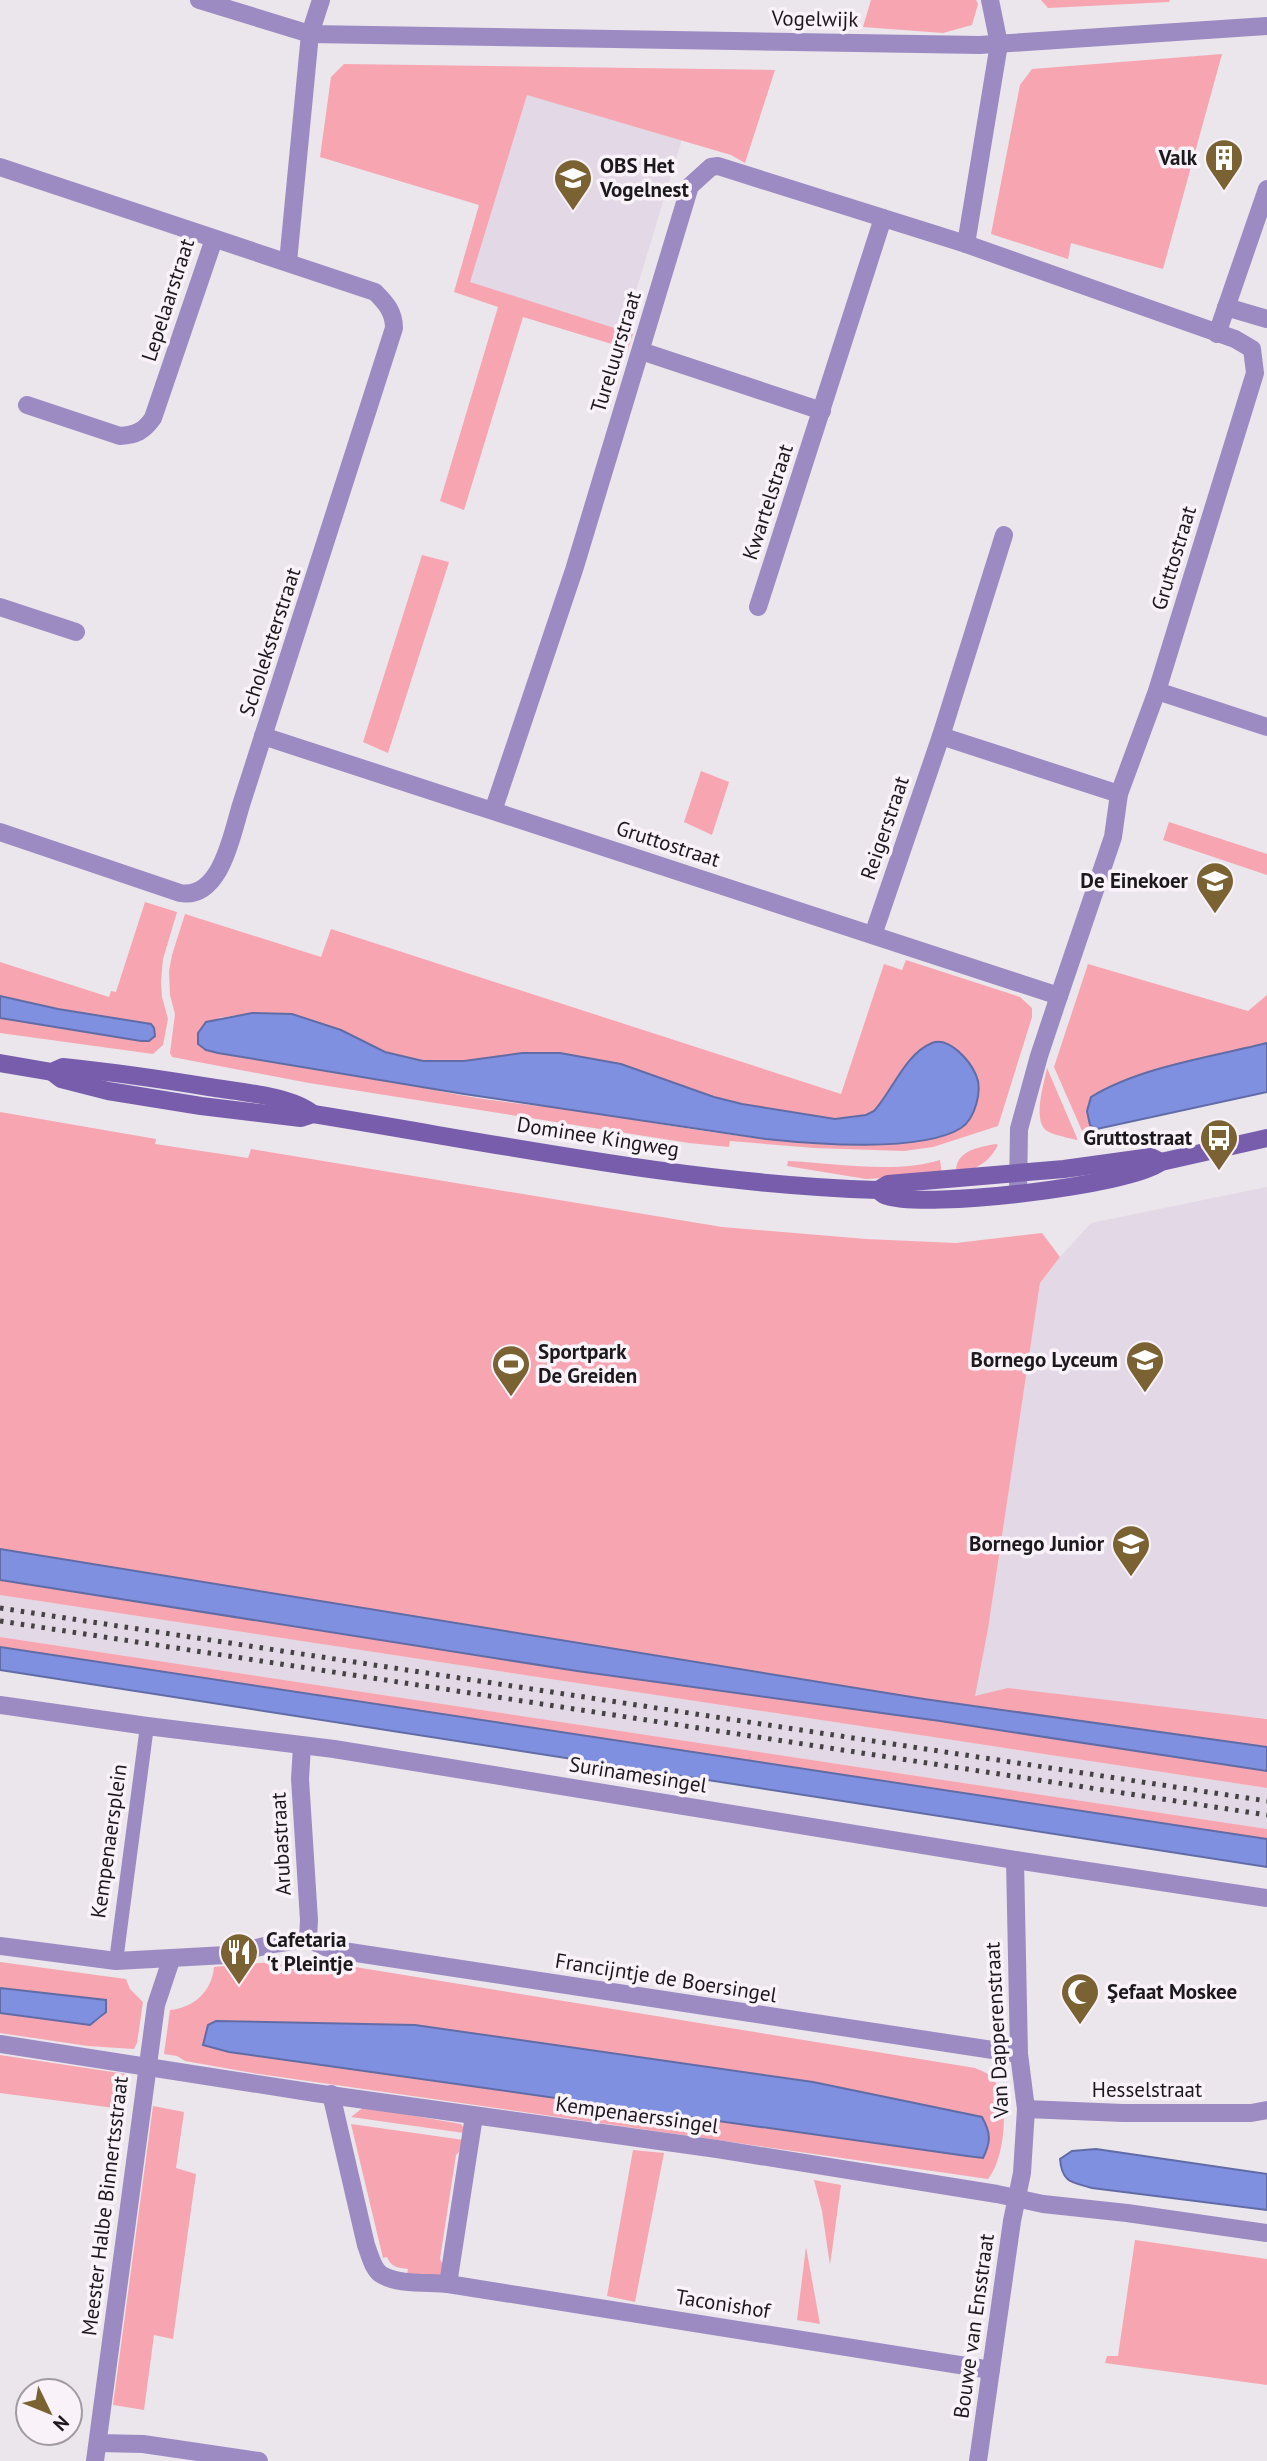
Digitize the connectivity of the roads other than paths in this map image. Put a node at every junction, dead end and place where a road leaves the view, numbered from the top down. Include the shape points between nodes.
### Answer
1 (199, 0) edge
2 (321, 0) edge
3 (990, 0) edge
4 (1267, 26) edge
5 (310, 34) junction
6 (999, 44) junction
7 (0, 167) edge
8 (1267, 189) edge
9 (883, 218) junction
10 (214, 239) junction
11 (966, 244) junction
12 (288, 262) junction
13 (1226, 307) junction
14 (1267, 320) edge
15 (1217, 334) junction
16 (641, 351) junction
17 (1255, 373) joint
18 (27, 405) dead end
19 (822, 411) junction
20 (1004, 535) dead end
21 (0, 607) edge
22 (758, 607) dead end
23 (76, 632) dead end
24 (1157, 691) junction
25 (1267, 727) edge
26 (263, 736) junction
27 (940, 736) junction
28 (1119, 794) junction
29 (493, 811) junction
30 (0, 832) edge
31 (873, 935) junction
32 (1059, 996) junction
33 (0, 1063) edge
34 (1267, 1138) edge
35 (1161, 1162) junction
36 (1017, 1174) junction
37 (878, 1190) junction
38 (1018, 1193) junction
39 (0, 1705) edge
40 (147, 1726) junction
41 (302, 1746) junction
42 (1015, 1860) junction
43 (1267, 1898) edge
44 (308, 1939) junction
45 (0, 1946) edge
46 (171, 1960) junction
47 (116, 1961) junction
48 (0, 2044) edge
49 (1019, 2054) junction
50 (147, 2066) junction
51 (331, 2094) junction
52 (1026, 2109) junction
53 (1267, 2110) edge
54 (474, 2116) junction
55 (1017, 2198) junction
56 (1267, 2232) edge
57 (448, 2284) junction
58 (991, 2370) junction
59 (98, 2443) junction
60 (94, 2461) edge
61 (259, 2461) edge
62 (978, 2461) edge

1 - 5 street, Vogelwijk
2 - 5 street
3 - 6 street
4 - 6 street, Vogelwijk
5 - 6 street, Vogelwijk
5 - 12 street
6 - 11 street
7 - 10 street, Lepelaarstraat
8 - 13 street
9 - 11 street, Tureluurstraat
9 - 16 street, Tureluurstraat via 711,167 690,186
9 - 19 street, Kwartelstraat
10 - 12 street, Scholeksterstraat
10 - 18 street, Lepelaarstraat via 153,418 144,430 120,436
11 - 15 street, Tureluurstraat
12 - 26 street, Scholeksterstraat via 375,292 394,316 394,328
13 - 14 street
13 - 15 street
15 - 17 street, Tureluurstraat via 1252,349
16 - 19 street
16 - 29 street, Tureluurstraat
17 - 24 street, Gruttostraat
19 - 22 street, Kwartelstraat
20 - 27 street, Reigerstraat
21 - 23 street
24 - 25 street
24 - 28 street, Gruttostraat
26 - 29 street, Gruttostraat
26 - 30 street, Scholeksterstraat via 220,869 197,892 180,893
27 - 28 street
27 - 31 street, Reigerstraat
28 - 32 street, Gruttostraat via 1112,837
29 - 31 street, Gruttostraat
31 - 32 street, Gruttostraat
32 - 36 street, Gruttostraat via 1021,1120
33 - 37 main road, Dominee Kingweg via 52,1072 61,1079 108,1091 201,1106 301,1118 313,1114 716,1178
34 - 35 main road, Dominee Kingweg
35 - 36 main road, Dominee Kingweg via 1151,1157
35 - 38 main road, Dominee Kingweg via 1151,1170 1118,1179
36 - 37 main road, Dominee Kingweg via 905,1182
36 - 38 street, Gruttostraat
37 - 38 main road, Dominee Kingweg via 886,1196 921,1199
39 - 40 street, Surinamesingel
40 - 41 street, Surinamesingel
40 - 47 street, Kempenaersplein
41 - 42 street, Surinamesingel
41 - 44 street, Arubastraat
42 - 43 street, Surinamesingel
42 - 49 street, Van Dapperenstraat
44 - 46 street
44 - 49 street, Francijntje de Boersingel via 330,1949
45 - 47 street
46 - 47 street
46 - 50 street, Meester Halbe Binnertsstraat via 156,2005
48 - 50 street, Kempenaerssingel
49 - 52 street, Van Dapperenstraat
50 - 51 street, Kempenaerssingel
50 - 59 street, Meester Halbe Binnertsstraat
51 - 54 street, Kempenaerssingel
51 - 57 street, Taconishof via 373,2264 380,2274 400,2280
52 - 53 street, Hesselstraat via 1123,2113
52 - 55 street, Van Dapperenstraat
54 - 55 street, Kempenaerssingel via 718,2149
54 - 57 street
55 - 56 street, Kempenaerssingel
55 - 58 street, Bouwe van Ensstraat
57 - 58 street, Taconishof
58 - 62 street, Bouwe van Ensstraat
59 - 60 street, Meester Halbe Binnertsstraat
59 - 61 street via 143,2444

